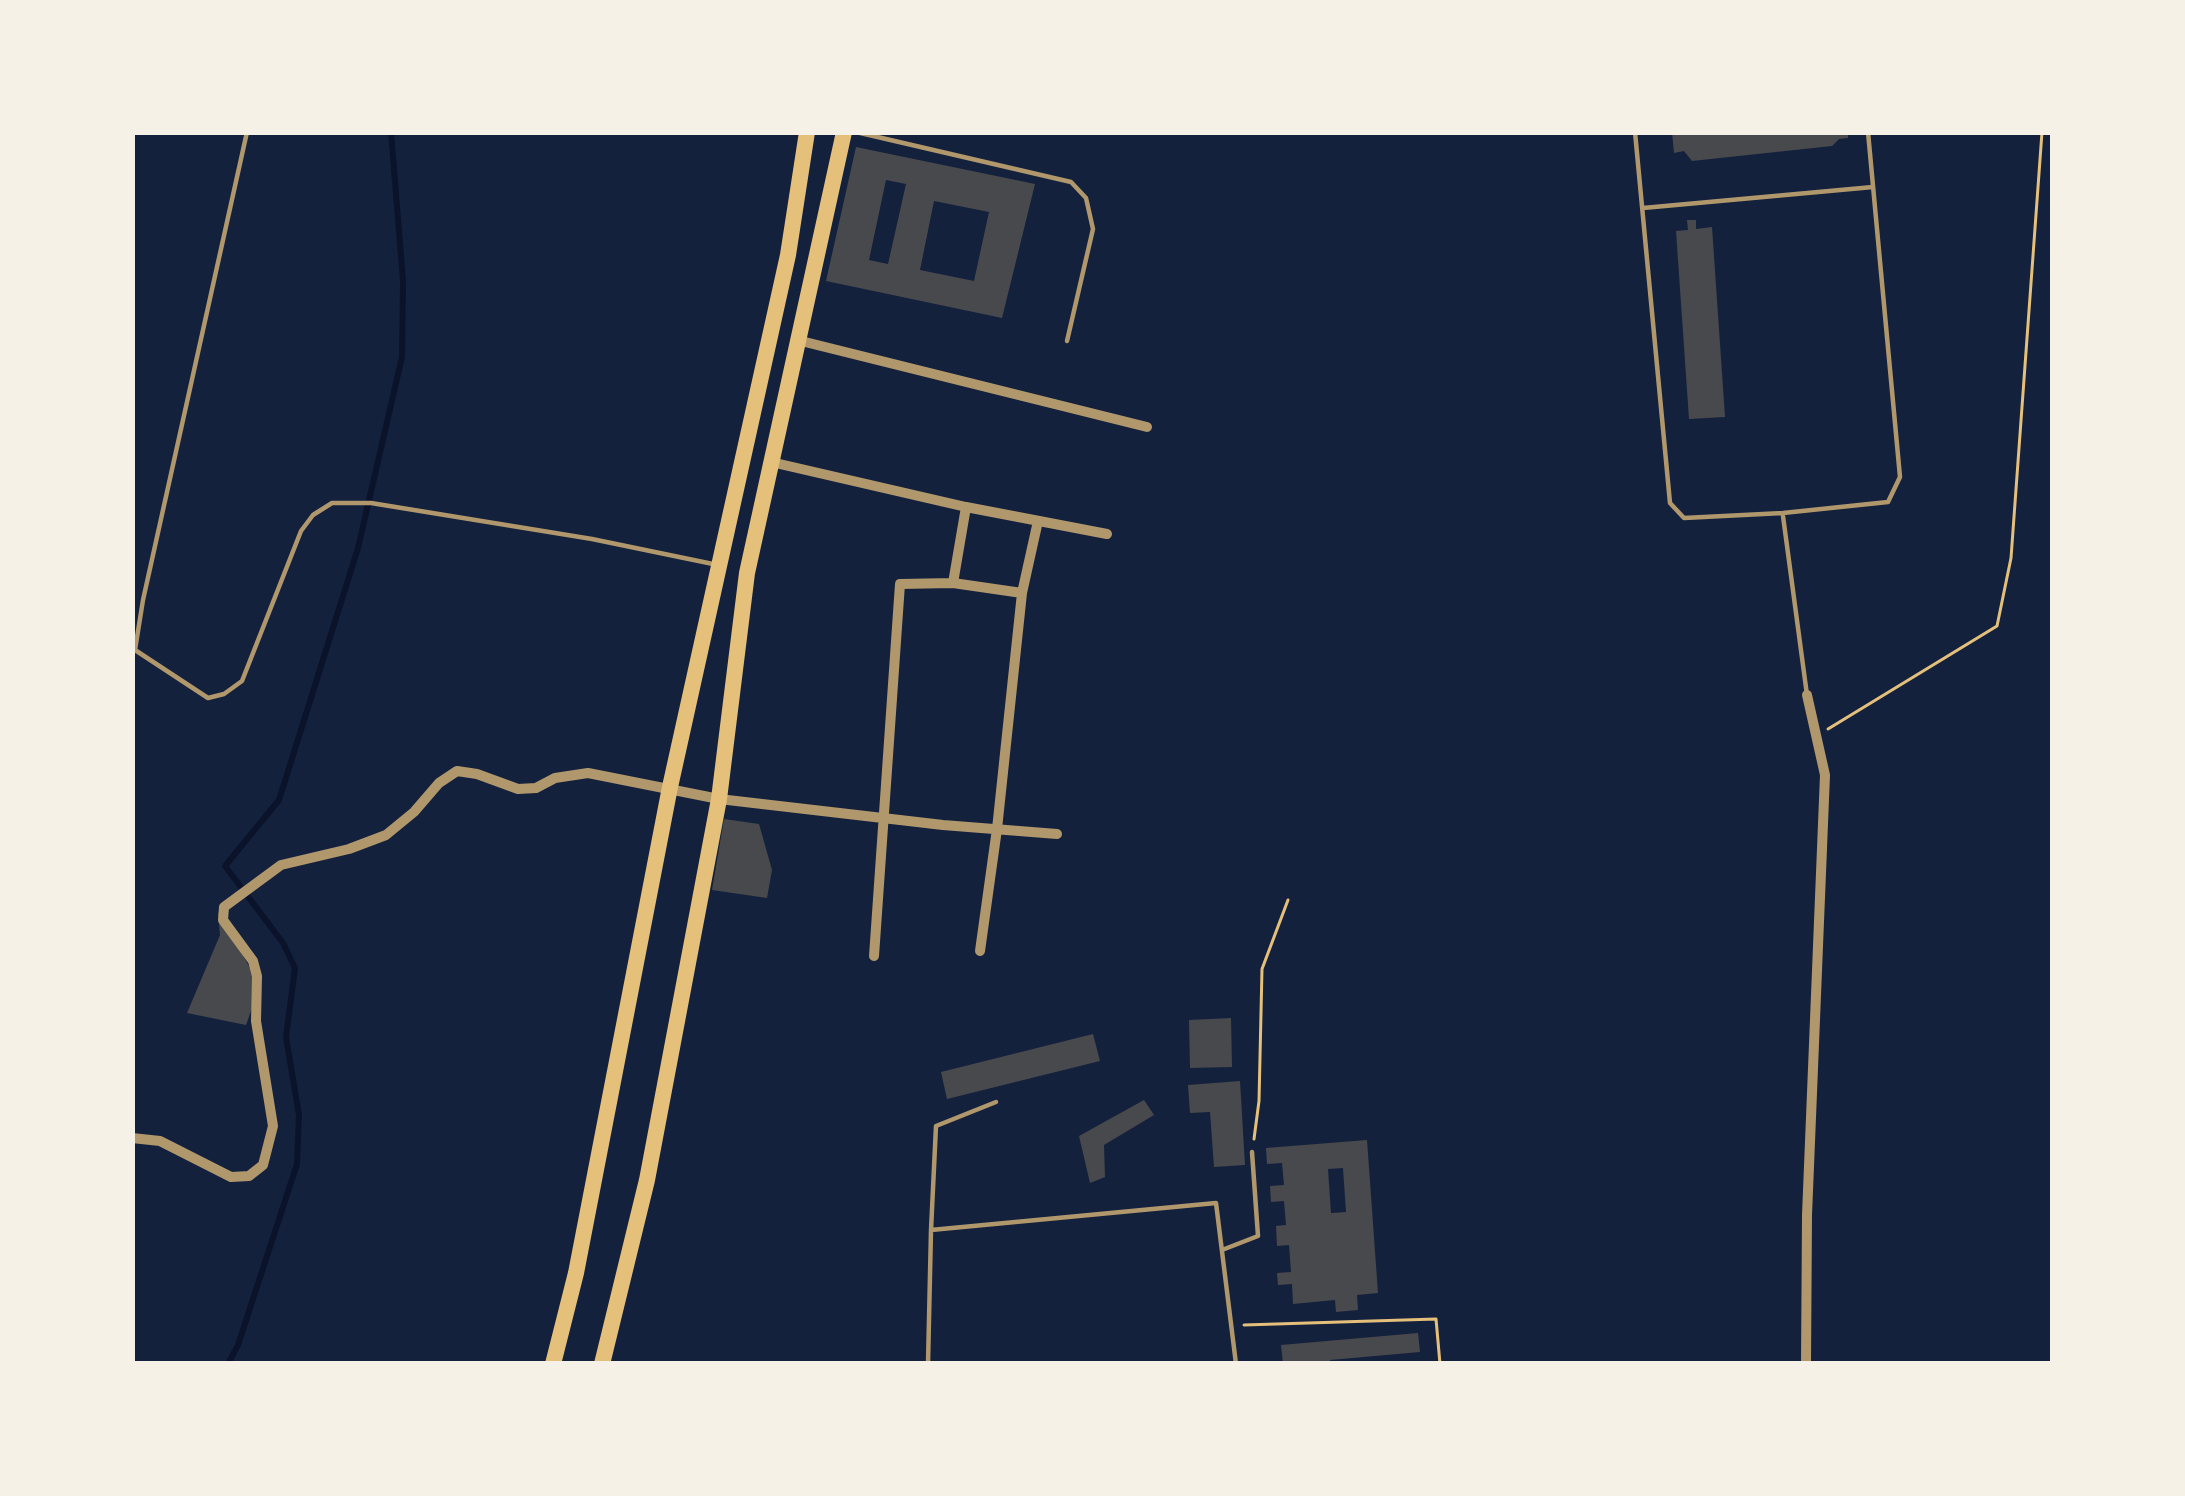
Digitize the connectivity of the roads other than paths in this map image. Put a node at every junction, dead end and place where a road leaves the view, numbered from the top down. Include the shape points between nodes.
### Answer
1 (248, 132) edge
2 (807, 132) edge
3 (844, 132) edge
4 (856, 132) edge
5 (1635, 132) edge
6 (1868, 132) edge
7 (1873, 187) junction
8 (1642, 208) junction
9 (797, 340) junction
10 (1067, 341) dead end
11 (1147, 427) dead end
12 (771, 463) junction
13 (966, 507) junction
14 (1783, 514) junction
15 (1039, 521) junction
16 (1107, 534) dead end
17 (718, 565) junction
18 (747, 573) junction
19 (953, 584) junction
20 (1022, 593) junction
21 (132, 598) edge
22 (143, 600) junction
23 (1808, 694) joint
24 (670, 787) junction
25 (718, 799) junction
26 (881, 818) junction
27 (997, 829) junction
28 (1057, 834) dead end
29 (980, 951) dead end
30 (874, 956) dead end
31 (996, 1102) dead end
32 (132, 1138) edge
33 (1252, 1152) road end
34 (931, 1230) junction
35 (1222, 1250) junction
36 (553, 1364) edge
37 (602, 1364) edge
38 (928, 1364) edge
39 (1236, 1364) edge
40 (1806, 1364) edge

1 - 22 lane
2 - 17 main road via 788,255
3 - 9 main road
4 - 10 lane via 1071,182 1086,199 1093,229
5 - 8 lane
6 - 7 lane
7 - 8 lane
7 - 14 lane via 1900,477 1888,502
8 - 14 lane via 1670,503 1684,518
9 - 11 street
9 - 12 main road
12 - 13 street
12 - 18 main road
13 - 15 street
13 - 19 street
14 - 23 lane
15 - 16 street
15 - 20 street
17 - 18 lane
17 - 22 lane via 371,503 332,503 302,531 242,680 208,698 135,650
17 - 24 main road
18 - 25 main road
19 - 20 street
19 - 26 street via 900,584
20 - 27 street
21 - 22 lane
23 - 40 street via 1825,775
24 - 25 street
24 - 32 street via 588,773 518,789 457,771 386,835 280,865 224,907 223,920 257,976 273,1126 263,1165 231,1177 160,1142
24 - 36 main road
25 - 26 street
25 - 37 main road via 647,1180
26 - 27 street
26 - 30 street
27 - 28 street
27 - 29 street
31 - 34 lane via 936,1126
33 - 35 lane via 1258,1237
34 - 35 lane via 1216,1203
34 - 38 lane
35 - 39 lane

